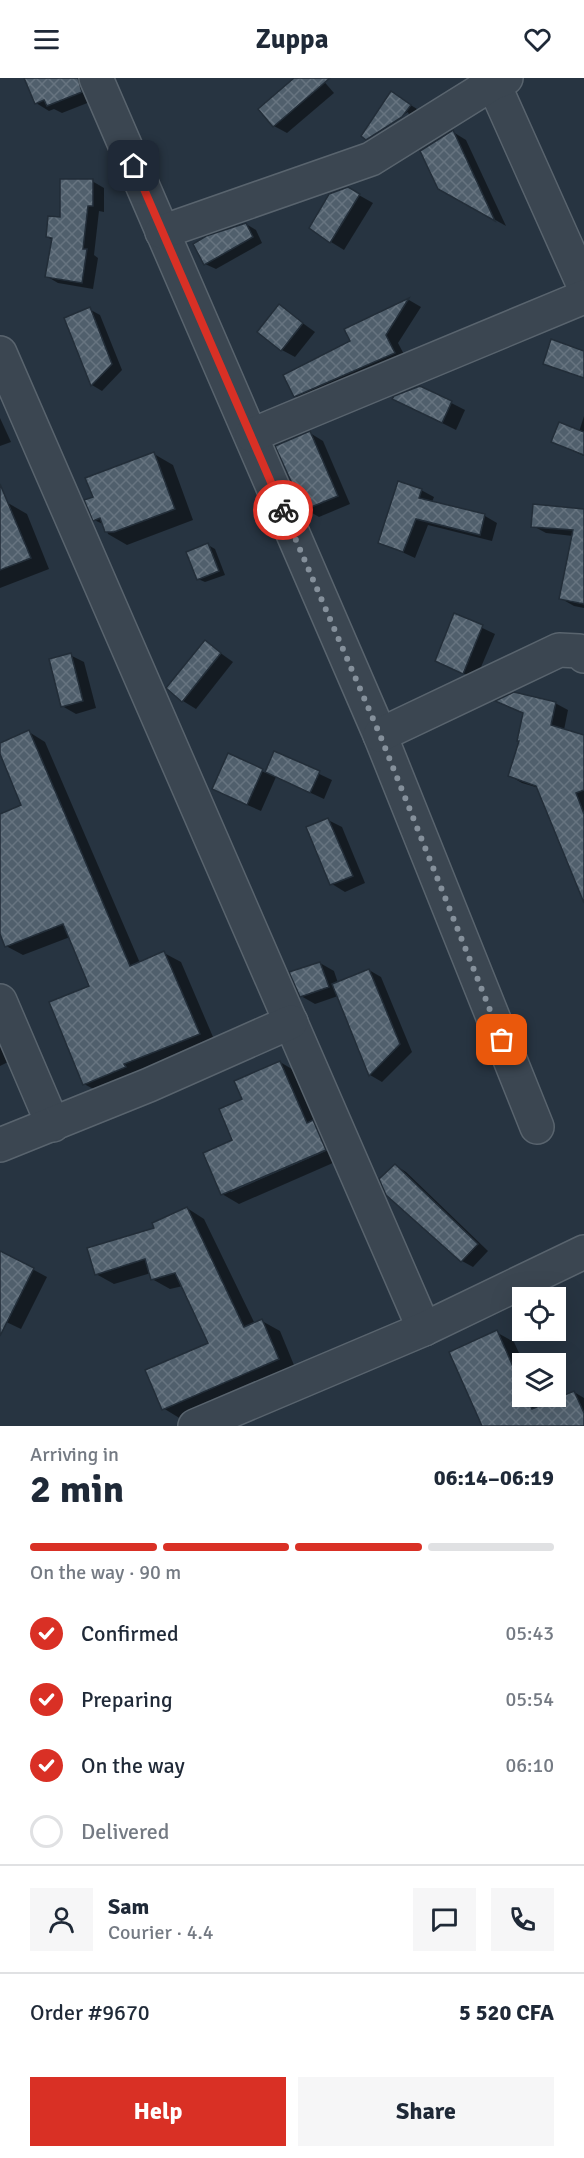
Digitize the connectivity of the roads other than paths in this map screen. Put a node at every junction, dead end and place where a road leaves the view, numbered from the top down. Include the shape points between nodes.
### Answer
1 (96, 78) edge
2 (497, 80) edge
3 (162, 232) junction
4 (584, 286) edge
5 (584, 297) edge
6 (0, 353) edge
7 (252, 435) junction
8 (584, 656) edge
9 (380, 735) junction
10 (0, 1001) edge
11 (291, 1022) junction
12 (53, 1125) junction
13 (537, 1127) dead end
14 (0, 1145) edge
15 (584, 1252) edge
16 (424, 1329) junction
17 (202, 1425) edge

1 - 3 street
2 - 3 street via 371,159
2 - 4 street
3 - 7 street
5 - 7 street
6 - 11 street
7 - 9 street
8 - 9 street via 579,651 559,650
9 - 13 street
10 - 12 street
11 - 12 street
11 - 16 street
12 - 14 street
15 - 16 street
16 - 17 street

